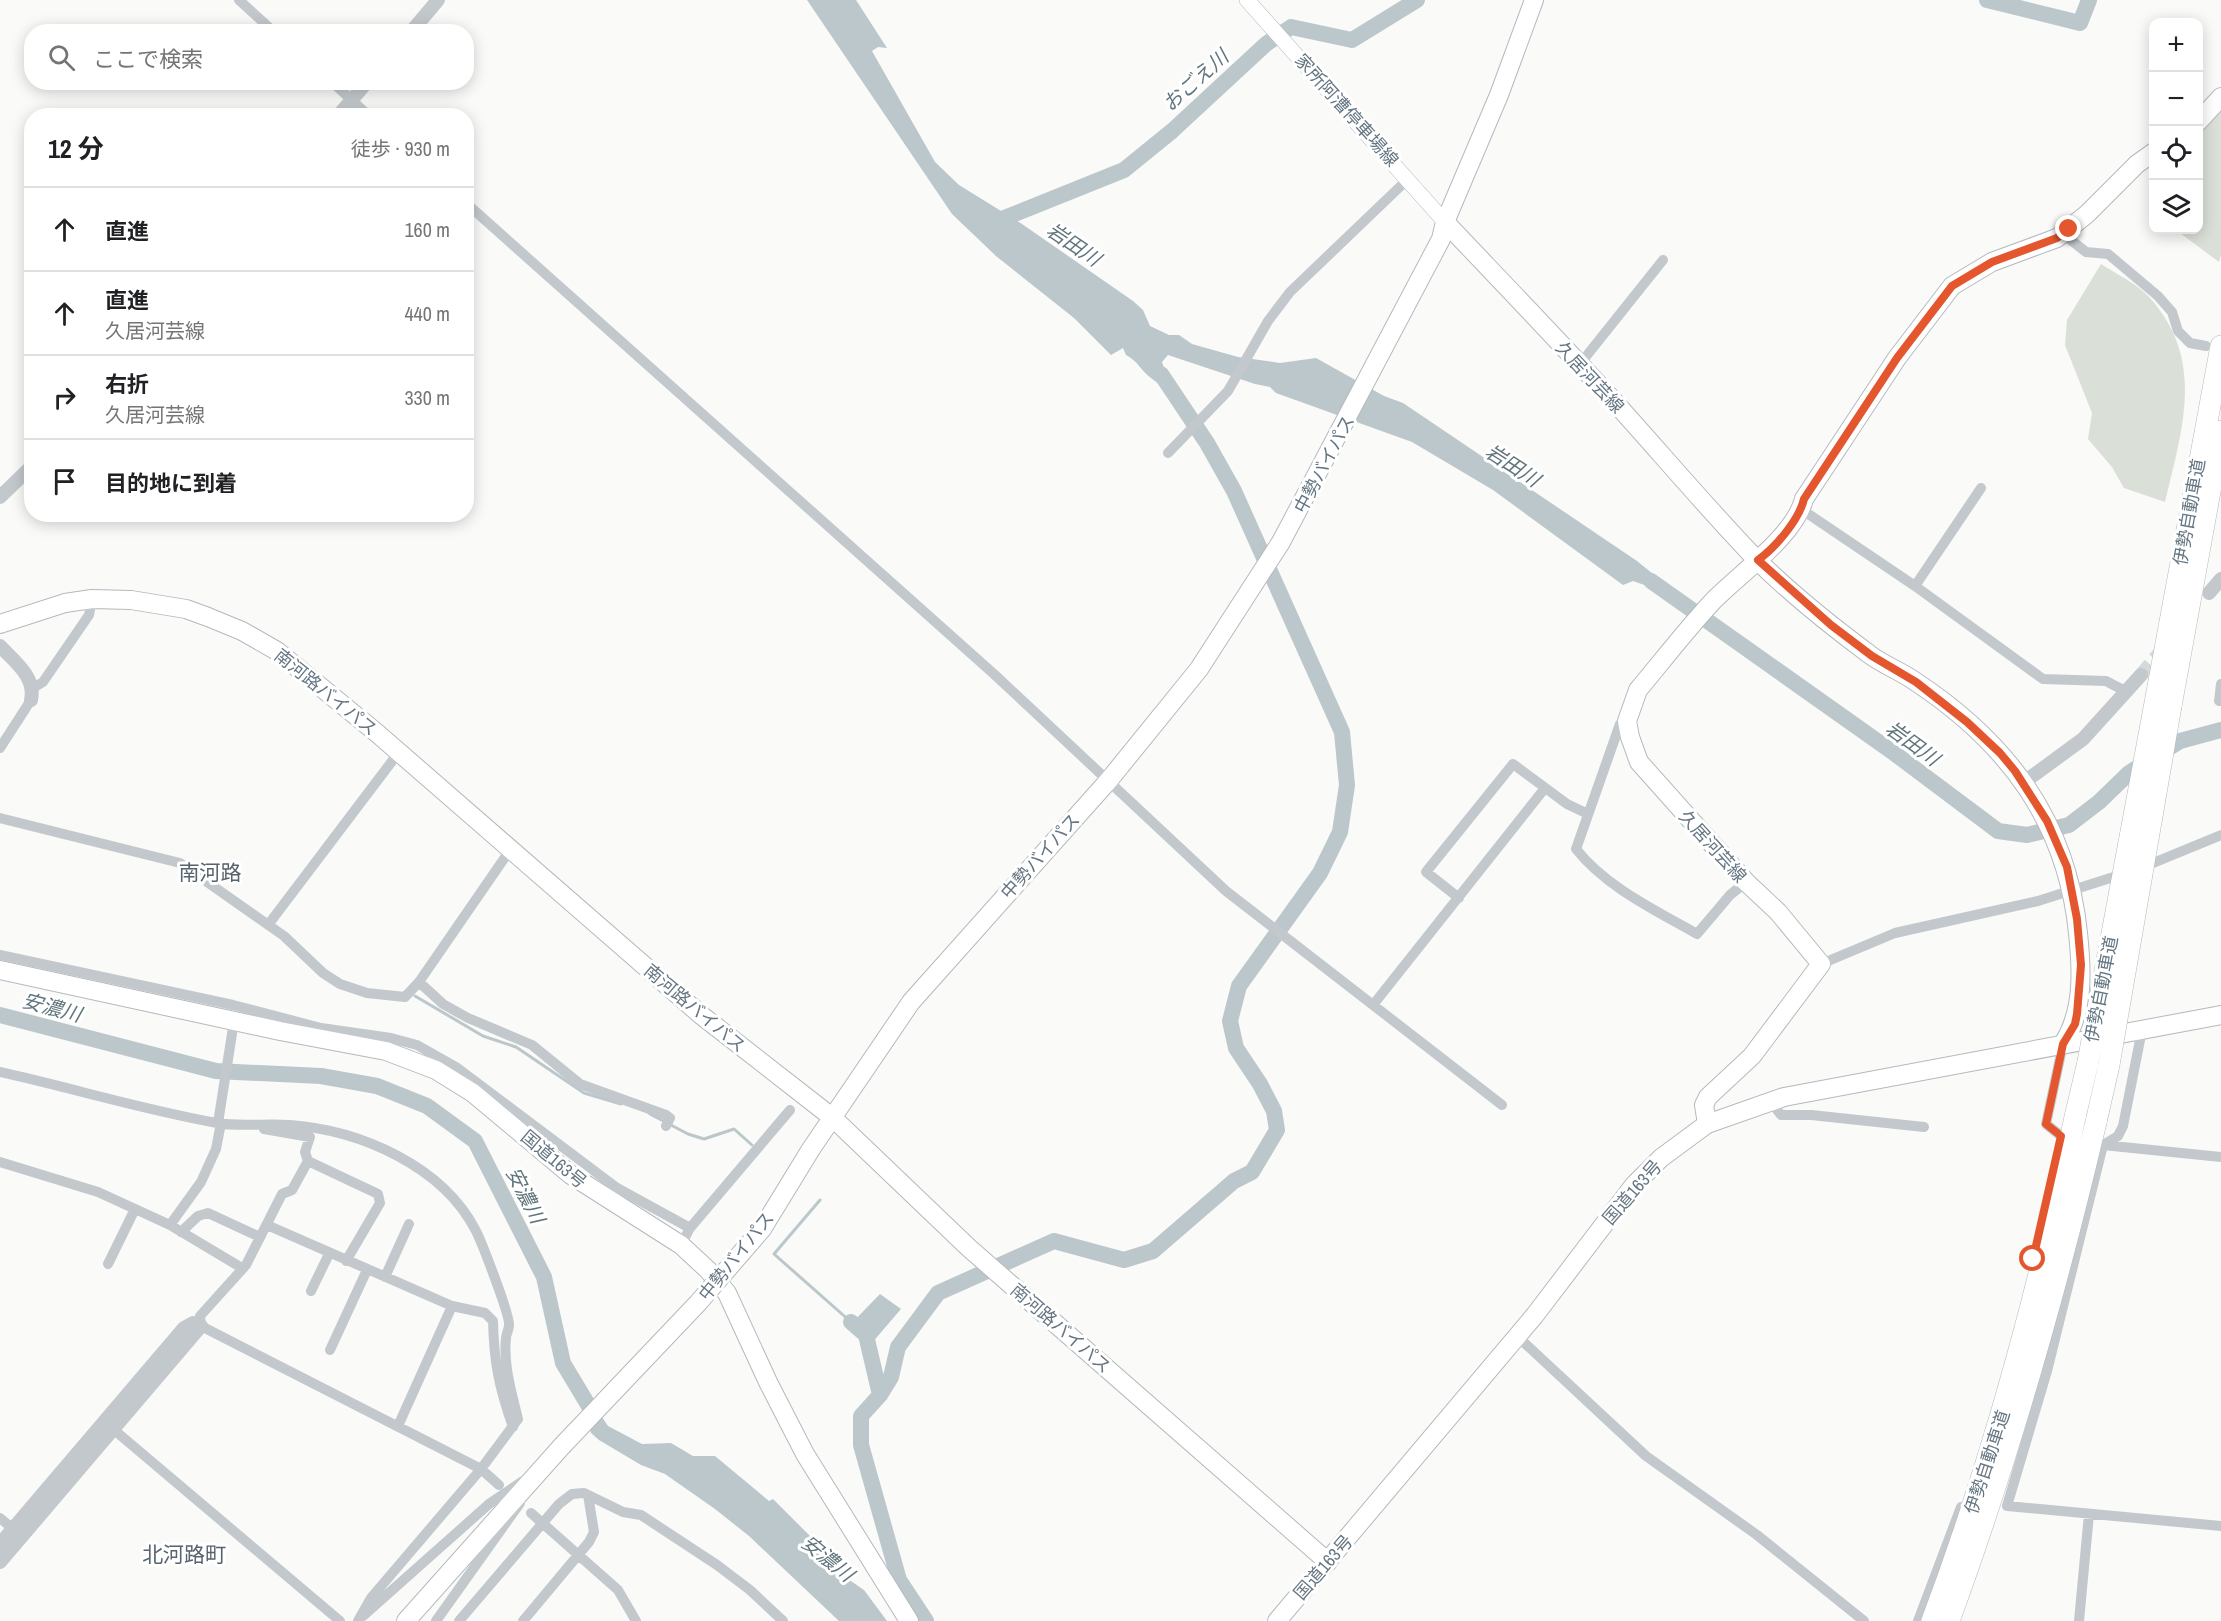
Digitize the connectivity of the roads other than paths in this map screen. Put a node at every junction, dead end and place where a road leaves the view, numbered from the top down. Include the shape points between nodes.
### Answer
1 (239, 0) edge
2 (438, 0) edge
3 (1247, 0) edge
4 (1534, 0) edge
5 (265, 24) edge
6 (418, 24) edge
7 (341, 90) edge
8 (360, 90) edge
9 (2221, 97) edge
10 (352, 100) junction
11 (345, 108) edge
12 (360, 108) edge
13 (2203, 117) edge
14 (2149, 156) edge
15 (1408, 179) junction
16 (474, 210) edge
17 (1445, 222) junction
18 (2062, 233) junction
19 (1663, 260) dead end
20 (2213, 346) edge
21 (1580, 364) junction
22 (2221, 431) edge
23 (1168, 453) dead end
24 (24, 474) edge
25 (1981, 488) dead end
26 (0, 497) edge
27 (1801, 509) junction
28 (1758, 560) junction
29 (2221, 579) edge
30 (1915, 586) junction
31 (2209, 593) dead end
32 (92, 599) junction
33 (0, 624) edge
34 (0, 646) edge
35 (2141, 675) tunnel mouth
36 (2221, 684) edge
37 (2127, 692) junction
38 (32, 694) junction
39 (2221, 701) edge
40 (2163, 704) junction
41 (1627, 721) junction
42 (0, 748) edge
43 (399, 752) junction
44 (1109, 780) junction
45 (1545, 788) junction
46 (2028, 790) junction
47 (1588, 814) junction
48 (0, 818) edge
49 (2221, 835) edge
50 (510, 850) junction
51 (1746, 882) junction
52 (2071, 886) junction
53 (1459, 898) junction
54 (268, 925) junction
55 (0, 955) edge
56 (1821, 964) junction
57 (0, 970) edge
58 (419, 982) junction
59 (1373, 1005) junction
60 (2221, 1015) edge
61 (234, 1027) junction
62 (2142, 1030) junction
63 (2063, 1044) junction
64 (0, 1072) edge
65 (1770, 1101) junction
66 (1502, 1105) dead end
67 (790, 1110) dead end
68 (833, 1118) junction
69 (219, 1122) junction
70 (668, 1122) dead end
71 (1707, 1124) junction
72 (239, 1125) junction
73 (1924, 1127) dead end
74 (2061, 1136) junction
75 (2103, 1145) junction
76 (2221, 1157) edge
77 (309, 1161) junction
78 (0, 1162) edge
79 (134, 1211) junction
80 (409, 1224) dead end
81 (170, 1225) junction
82 (267, 1225) junction
83 (690, 1228) junction
84 (181, 1232) junction
85 (260, 1237) junction
86 (681, 1245) junction
87 (329, 1254) junction
88 (346, 1261) junction
89 (108, 1264) dead end
90 (242, 1268) junction
91 (367, 1270) junction
92 (385, 1277) junction
93 (311, 1291) dead end
94 (452, 1306) junction
95 (201, 1326) junction
96 (1517, 1336) junction
97 (330, 1350) dead end
98 (398, 1426) junction
99 (513, 1426) junction
100 (113, 1430) junction
101 (542, 1467) junction
102 (481, 1469) junction
103 (500, 1485) dead end
104 (588, 1495) junction
105 (531, 1513) dead end
106 (2089, 1514) junction
107 (0, 1518) edge
108 (543, 1524) junction
109 (2221, 1526) edge
110 (17, 1532) junction
111 (0, 1544) edge
112 (578, 1555) junction
113 (0, 1562) edge
114 (1328, 1562) junction
115 (358, 1620) edge
116 (340, 1621) edge
117 (406, 1621) edge
118 (436, 1621) edge
119 (459, 1621) edge
120 (523, 1621) edge
121 (636, 1621) edge
122 (783, 1621) edge
123 (909, 1621) edge
124 (1277, 1621) edge
125 (1864, 1621) edge
126 (1918, 1621) edge
127 (1932, 1621) edge
128 (1949, 1621) edge
129 (2079, 1621) edge

1 - 5 street
2 - 6 street
3 - 15 main road, 家所阿漕停車場線
4 - 17 main road, 中勢バイパス
7 - 10 street
8 - 10 street
9 - 13 main road
10 - 11 street
10 - 12 street
14 - 18 main road
15 - 17 main road, 家所阿漕停車場線
15 - 23 street via 1290,292 1268,321 1231,387
16 - 44 street
17 - 21 main road, 久居河芸線
17 - 44 main road, 中勢バイパス via 1441,239 1326,461 1246,601 1199,669
18 - 20 street via 2086,252 2108,254 2158,296 2190,344
18 - 27 main road via 1992,262 1952,286 1897,358
19 - 21 street
20 - 40 highway, 伊勢自動車道
21 - 28 main road, 久居河芸線
22 - 40 highway, 伊勢自動車道
24 - 26 street
25 - 30 street
27 - 28 main road
27 - 30 street
28 - 41 main road via 1713,601 1638,690
28 - 46 main road, 久居河芸線 via 1831,625 1967,722 2000,753
29 - 31 street
30 - 37 street via 2043,679 2106,681
32 - 33 main road, 南河路バイパス via 64,603
32 - 38 street via 89,615
32 - 43 main road, 南河路バイパス via 131,600 186,609 243,631 302,669
34 - 38 street via 29,678
35 - 37 street
36 - 39 street
37 - 46 street via 2083,740
38 - 42 street
40 - 127 highway, 伊勢自動車道, bridge via 2048,1247 2013,1378
40 - 128 highway, 伊勢自動車道, bridge via 2109,1065 2066,1252 2002,1471
41 - 47 street via 1620,724
41 - 51 main road, 久居河芸線 via 1632,747 1647,772
43 - 50 main road, 南河路バイパス
43 - 54 street
44 - 59 street via 1226,891
44 - 68 main road, 中勢バイパス via 911,1002
45 - 47 street
45 - 53 street
45 - 53 street via 1513,764 1426,872
46 - 52 main road, 久居河芸線 via 2057,841
47 - 51 street via 1576,849 1586,862 1651,909 1697,934
48 - 54 street via 180,864
49 - 52 street via 2156,862
50 - 58 street
50 - 68 main road, 南河路バイパス via 701,1015
51 - 56 main road, 久居河芸線 via 1778,912
52 - 56 street via 2012,907 1923,925
52 - 63 main road, 久居河芸線 via 2080,949 2080,989 2075,1024
53 - 59 street
54 - 58 street via 323,974 348,988 405,997
55 - 83 street via 321,1028 417,1045 456,1067 617,1188
56 - 71 main road via 1752,1056 1708,1097 1704,1105
57 - 61 main road, 国道163号
58 - 70 street via 434,997 468,1018 532,1045 580,1084 633,1102
59 - 66 street
60 - 62 main road, 国道163号
61 - 69 street
61 - 86 main road, 国道163号 via 386,1051 435,1070 473,1093 592,1190
62 - 63 main road, 国道163号
62 - 75 street via 2122,1131
63 - 65 main road, 国道163号
63 - 74 street via 2046,1124
64 - 69 street
65 - 71 main road, 国道163号
65 - 73 street via 1781,1115
67 - 83 street
68 - 101 main road, 中勢バイパス, bridge via 762,1229 698,1303
68 - 114 main road, 南河路バイパス via 969,1248
69 - 72 street
69 - 81 street via 216,1149 201,1182
71 - 96 main road, 国道163号 via 1649,1168
72 - 77 street via 310,1137 305,1152
72 - 99 street via 293,1125 370,1142 416,1167 459,1206 479,1237 510,1325 506,1337 507,1362 518,1419
74 - 75 street
74 - 126 street via 1996,1402
75 - 76 street
75 - 106 street via 2048,1371 2007,1506
77 - 82 street via 292,1190 282,1194
77 - 88 street via 378,1194 380,1203
78 - 79 street via 98,1192
79 - 81 street
79 - 89 street
80 - 92 street
81 - 84 street
82 - 85 street
82 - 87 street
83 - 86 street
84 - 85 street via 198,1216 208,1213
84 - 90 street
85 - 90 street
86 - 123 main road, 国道163号 via 727,1293 805,1454
87 - 88 street
87 - 93 street
88 - 91 street
90 - 95 street via 200,1316
91 - 92 street
91 - 97 street
92 - 94 street
94 - 98 street
94 - 99 street via 485,1313 493,1322 491,1340 499,1387
95 - 98 street
95 - 100 street
95 - 110 street via 193,1323 184,1328
96 - 114 main road, 国道163号
96 - 125 street via 1646,1456 1757,1535
98 - 102 street
99 - 102 street
100 - 110 street
100 - 116 street
101 - 115 street via 489,1504
101 - 117 main road, 中勢バイパス
101 - 118 street via 504,1528
102 - 103 street
102 - 115 street via 371,1598
104 - 108 street via 572,1494
104 - 112 street via 594,1532
104 - 122 street via 624,1512 641,1515 734,1578
105 - 108 street
106 - 109 street
106 - 129 street
107 - 110 street
108 - 112 street
108 - 119 street
110 - 111 street
110 - 113 street
112 - 120 street
112 - 121 street via 618,1590
114 - 124 main road, 国道163号

